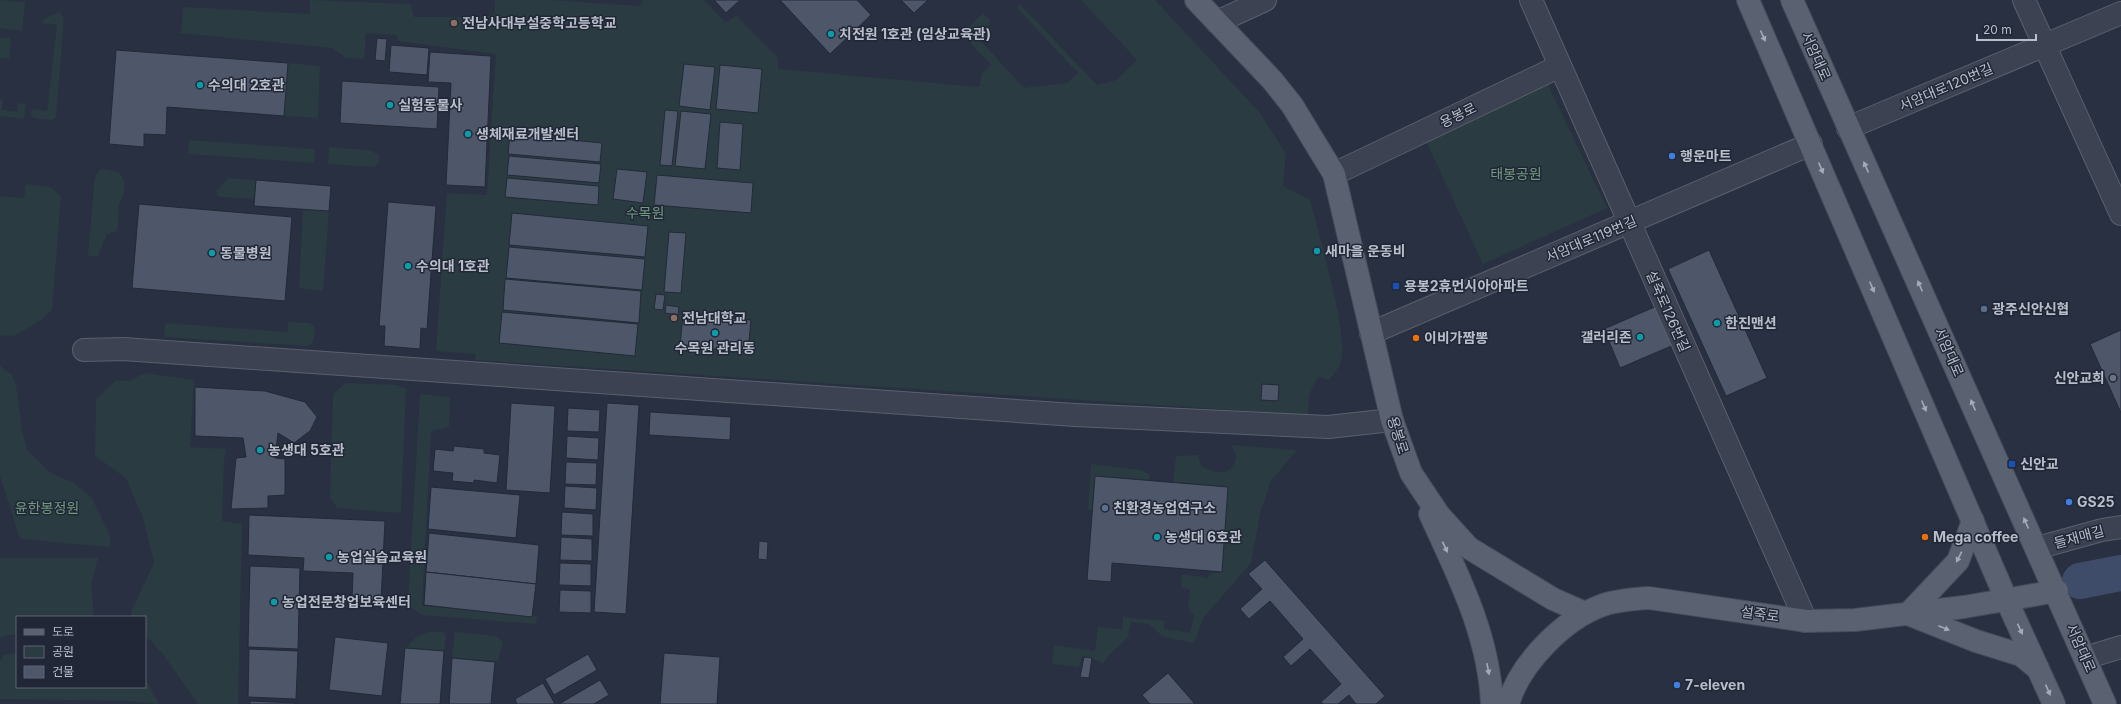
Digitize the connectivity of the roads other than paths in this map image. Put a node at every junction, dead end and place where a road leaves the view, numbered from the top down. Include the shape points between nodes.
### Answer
1 (1196, 0) edge
2 (1265, 0) edge
3 (1531, 0) edge
4 (1748, 0) edge
5 (1792, 0) edge
6 (2024, 0) edge
7 (2121, 12) edge
8 (1217, 22) junction
9 (2044, 46) junction
10 (1560, 66) junction
11 (1848, 128) junction
12 (1811, 144) junction
13 (1334, 174) junction
14 (2121, 214) edge
15 (1629, 222) junction
16 (1371, 333) junction
17 (84, 350) dead end
18 (1392, 420) junction
19 (1411, 473) junction
20 (1973, 521) junction
21 (2121, 527) edge
22 (2040, 553) junction
23 (2057, 591) junction
24 (2007, 601) junction
25 (1585, 613) junction
26 (1908, 614) junction
27 (1806, 621) junction
28 (2121, 647) edge
29 (2081, 649) junction
30 (2039, 670) junction
31 (1492, 704) edge
32 (1508, 704) edge
33 (2054, 704) edge
34 (2105, 704) edge

1 - 8 main road, 용봉로
2 - 8 street
3 - 10 street, 설죽로126번길
4 -> 12 main road
5 - 11 main road, 서암대로
6 - 9 street
7 - 9 street, 서암대로120번길
8 - 13 main road, 용봉로 via 1292,105
9 - 11 street, 서암대로120번길
9 - 14 street
10 - 13 street, 용봉로
10 - 15 street, 설죽로126번길
22 -> 11 main road, 서암대로
12 - 15 street, 서암대로119번길
12 -> 20 main road
13 - 16 main road, 용봉로
15 - 16 street, 서암대로119번길
15 - 27 street, 설죽로126번길
16 - 18 main road, 용봉로
17 - 18 street via 129,349 1075,415 1328,427
18 - 19 main road, 용봉로
19 - 25 main road, 용봉로 via 1439,515 1469,548 1553,599
19 -> 31 main road via 1466,592 1479,628 1491,684
20 - 24 main road
20 -> 26 main road via 1958,561
21 - 22 street, 들재매길 via 2102,530
22 - 23 main road, 서암대로
23 - 24 main road, 설죽로
23 - 29 main road, 서암대로
24 - 26 main road, 설죽로
24 -> 30 main road
25 - 27 main road, 설죽로 via 1604,605 1649,598
25 - 32 main road, 설죽로 via 1556,634 1530,663
26 - 27 main road, 설죽로 via 1855,620
26 -> 30 main road via 1976,641 2021,655
28 - 29 street
29 - 34 main road, 서암대로
30 -> 33 main road

